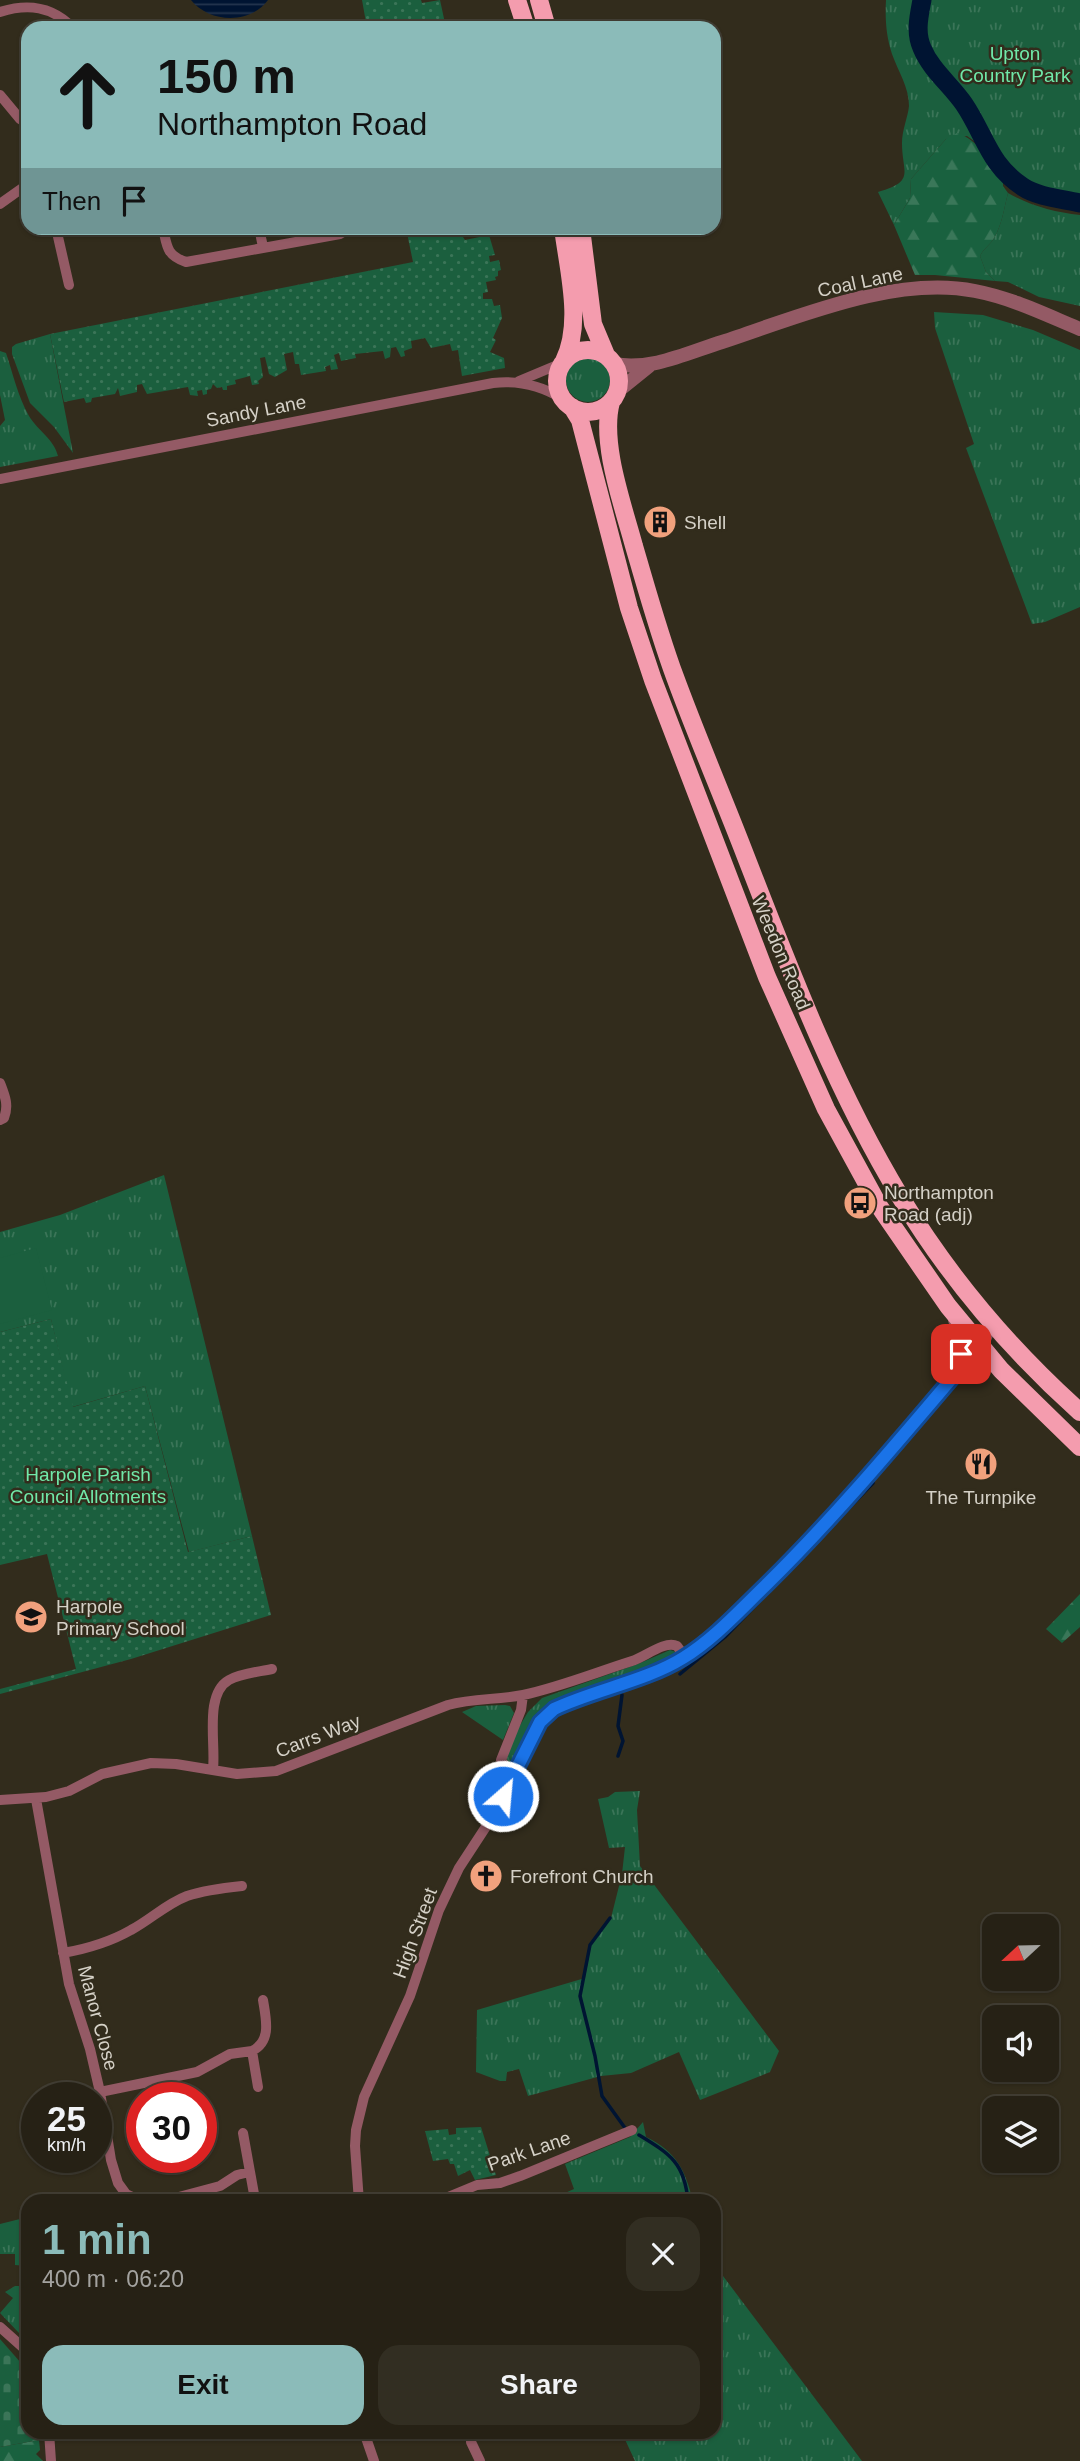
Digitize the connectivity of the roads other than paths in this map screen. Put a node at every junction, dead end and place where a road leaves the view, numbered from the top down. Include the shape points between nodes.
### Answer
1 (517, 0) edge
2 (539, 0) edge
3 (0, 12) edge
4 (66, 21) edge
5 (524, 21) edge
6 (545, 21) edge
7 (0, 95) edge
8 (21, 120) edge
9 (21, 189) edge
10 (0, 204) edge
11 (58, 235) edge
12 (165, 235) edge
13 (260, 235) edge
14 (334, 235) edge
15 (564, 235) edge
16 (582, 235) edge
17 (263, 247) junction
18 (69, 285) dead end
19 (1080, 329) edge
20 (610, 359) junction
21 (563, 362) junction
22 (650, 365) junction
23 (519, 381) junction
24 (615, 396) junction
25 (568, 403) junction
26 (0, 479) edge
27 (0, 1083) edge
28 (0, 1120) edge
29 (948, 1306) junction
30 (993, 1323) junction
31 (983, 1347) junction
32 (962, 1368) junction
33 (1001, 1370) junction
34 (1080, 1412) edge
35 (1080, 1447) edge
36 (685, 1657) junction
37 (272, 1669) dead end
38 (523, 1695) junction
39 (213, 1769) junction
40 (516, 1773) junction
41 (36, 1799) junction
42 (0, 1800) edge
43 (242, 1886) dead end
44 (63, 1953) junction
45 (263, 2000) dead end
46 (252, 2051) junction
47 (98, 2082) edge
48 (258, 2087) dead end
49 (112, 2090) edge
50 (632, 2130) dead end
51 (243, 2133) dead end
52 (112, 2165) edge
53 (249, 2172) junction
54 (126, 2194) edge
55 (195, 2194) edge
56 (254, 2194) dead end
57 (358, 2194) edge
58 (455, 2194) edge
59 (0, 2327) edge
60 (21, 2346) edge
61 (49, 2439) edge
62 (366, 2439) edge
63 (471, 2442) dead end
64 (51, 2461) edge
65 (374, 2461) edge
66 (480, 2461) edge

1 - 5 highway
2 - 6 highway
3 - 4 street via 34,6
7 - 8 street
9 - 10 street
11 - 18 street
12 - 17 street via 174,258 186,262
13 - 17 street
14 - 17 street
15 - 21 highway via 574,318
16 - 20 highway via 593,324
19 - 22 street, Coal Lane via 1003,298 973,290 930,288 837,304
20 - 21 highway via 594,350 582,350
20 - 22 street, Coal Lane via 625,366
20 - 24 highway via 619,376
21 - 23 street
21 - 25 highway via 557,386
22 - 24 street, Coal Lane
23 - 25 street
23 - 26 street, Sandy Lane via 356,408
24 - 25 highway via 593,412
24 - 30 highway, Weedon Road via 606,423 608,439 645,582 674,675 772,925 872,1148 929,1241
25 - 29 highway, Weedon Road via 580,420 590,453 633,620 767,977 862,1177
27 - 28 street via 6,1099 6,1112
29 - 31 highway, Weedon Road
29 - 32 street via 960,1338
30 - 31 street
30 - 34 highway, Weedon Road
31 - 32 street, High Street
31 - 33 highway, Weedon Road
32 - 33 street via 983,1365
32 - 36 street, High Street via 842,1507 734,1616
33 - 35 highway, Weedon Road
36 - 38 street, Carrs Way via 677,1646 668,1644 641,1658
36 - 40 street, High Street via 554,1709 540,1722
37 - 39 street via 236,1677 219,1690 213,1708
38 - 39 street, Carrs Way via 448,1705 276,1771 237,1774
38 - 40 street via 501,1760
39 - 41 street, Carrs Way via 151,1763 130,1766
40 - 57 street, High Street via 439,1910 410,1996 364,2097 355,2146
41 - 42 street, Carrs Way
41 - 44 street, Manor Close
43 - 44 street, Manor Close via 187,1897 113,1939
44 - 47 street, Manor Close
45 - 46 street via 267,2028 260,2047
46 - 48 street
46 - 49 street via 230,2054 197,2072
50 - 58 street, Park Lane via 520,2176
51 - 53 street
52 - 54 street, Manor Close
53 - 55 street
53 - 56 street
59 - 60 street
61 - 64 street
62 - 65 street
63 - 66 street

